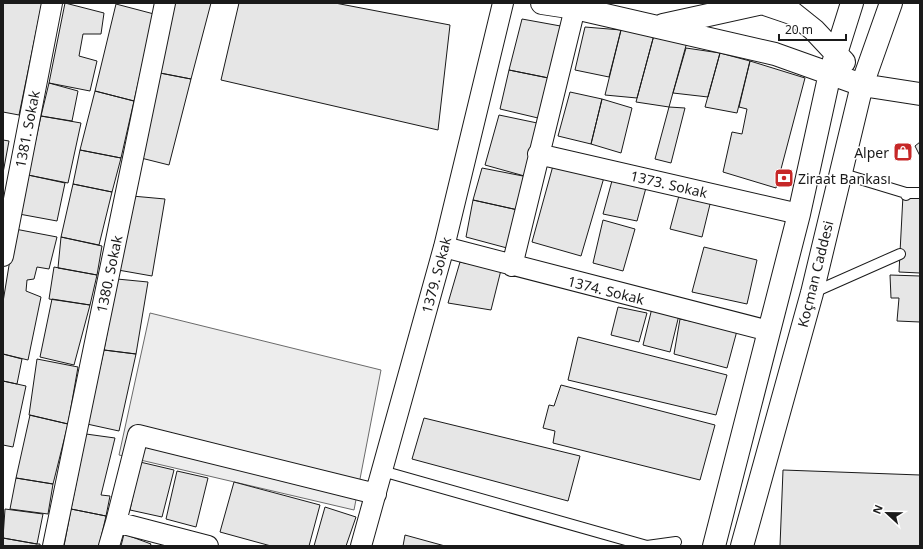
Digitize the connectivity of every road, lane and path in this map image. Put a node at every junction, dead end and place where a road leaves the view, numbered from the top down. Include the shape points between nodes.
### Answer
1 (52, 3) edge
2 (164, 3) edge
3 (503, 3) edge
4 (542, 3) edge
5 (762, 3) edge
6 (852, 3) edge
7 (891, 3) edge
8 (575, 8) junction
9 (604, 9) edge
10 (656, 26) junction
11 (836, 52) junction
12 (830, 73) junction
13 (862, 85) junction
14 (920, 94) edge
15 (538, 154) junction
16 (840, 174) junction
17 (920, 193) edge
18 (800, 214) junction
19 (444, 247) junction
20 (900, 254) dead end
21 (3, 256) edge
22 (512, 266) junction
23 (812, 293) junction
24 (769, 331) junction
25 (382, 471) junction
26 (376, 494) junction
27 (116, 522) junction
28 (676, 542) dead end
29 (52, 546) edge
30 (109, 546) edge
31 (208, 546) edge
32 (362, 546) edge
33 (714, 546) edge
34 (742, 546) edge

1 - 21 street, 1381. Sokak
2 - 29 street, 1380. Sokak
3 - 19 street, 1379. Sokak
4 - 8 main road
5 - 10 main road
5 - 11 main road via 794,14
6 - 11 main road
7 - 13 main road, Koçman Caddesi
8 - 9 main road
8 - 15 street
9 - 10 main road
10 - 12 main road via 775,54
11 - 12 main road
11 - 13 main road
12 - 13 main road
12 - 18 main road
13 - 14 main road
13 - 16 main road, Koçman Caddesi
15 - 18 street, 1373. Sokak
15 - 22 street
16 - 17 lane via 906,194
16 - 23 main road, Koçman Caddesi
18 - 24 main road
19 - 22 street, 1374. Sokak
19 - 25 street, 1379. Sokak
20 - 23 lane
22 - 24 street, 1374. Sokak
23 - 34 main road, Koçman Caddesi
24 - 33 main road
25 - 26 street, 1379. Sokak
25 - 28 lane via 647,546
26 - 27 street via 138,435
26 - 32 street, 1379. Sokak
27 - 30 street
27 - 31 street

